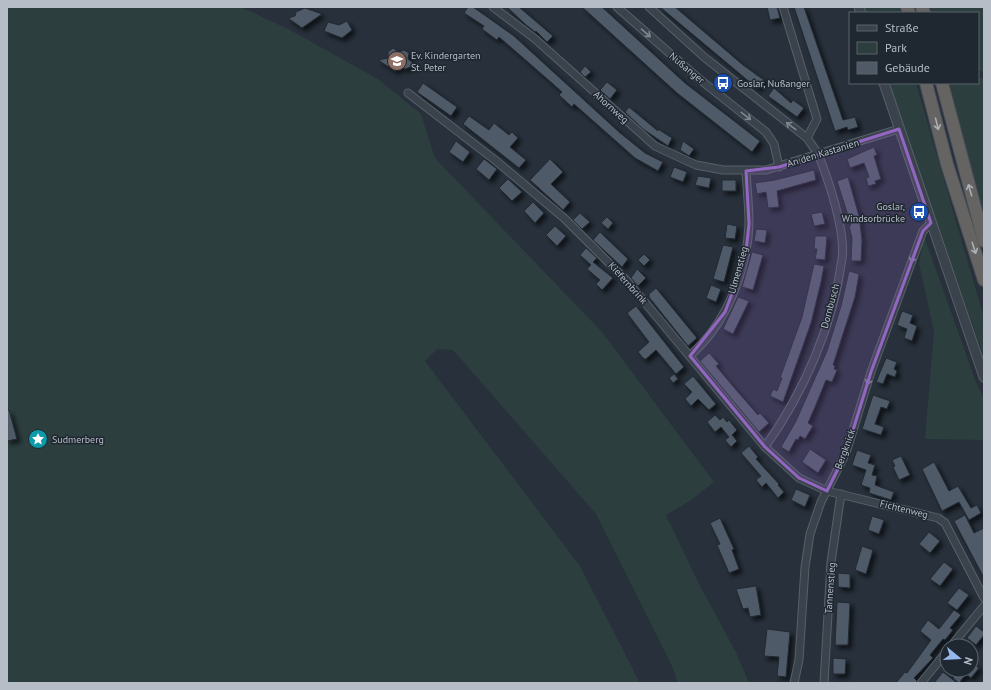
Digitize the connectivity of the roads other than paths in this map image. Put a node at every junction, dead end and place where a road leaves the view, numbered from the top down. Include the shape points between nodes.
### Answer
1 (493, 7) edge
2 (617, 7) edge
3 (649, 7) edge
4 (783, 7) edge
5 (884, 84) edge
6 (926, 84) edge
7 (942, 84) edge
8 (408, 93) dead end
9 (899, 129) junction
10 (807, 138) junction
11 (818, 155) junction
12 (779, 167) junction
13 (746, 171) junction
14 (931, 223) junction
15 (984, 241) edge
16 (984, 280) edge
17 (690, 356) junction
18 (984, 377) edge
19 (765, 447) junction
20 (827, 491) junction
21 (841, 494) junction
22 (984, 598) edge
23 (984, 606) edge
24 (958, 638) edge
25 (939, 661) edge
26 (794, 683) edge
27 (824, 683) edge
28 (921, 683) edge

1 - 13 street, Ahornweg via 534,38 655,146 696,166
2 -> 12 street, Nußanger via 698,78 766,132 774,144
10 -> 3 street, Nußanger via 704,57
4 - 10 street via 817,119
5 - 9 street
6 -> 16 highway via 947,164
15 -> 7 highway
8 - 17 street, Kiefernbrink via 495,160 564,218 628,282
9 - 11 street, An den Kastanien
9 - 14 street
10 - 11 street, Nußanger
11 - 12 street, An den Kastanien
11 - 19 street, Dornbusch via 842,228 842,258 831,310 813,365 785,418
12 - 13 street, An den Kastanien
13 - 17 street, Ulmenstieg via 749,224 746,251 725,312 711,334
14 - 18 street
14 -> 20 street, Bergknick via 923,231 871,372 846,453
17 - 19 street, Kiefernbrink
19 - 20 street, Kiefernbrink via 799,478
20 - 21 street, Fichtenweg
20 - 26 street, Bergknick via 810,534 805,567 799,660
21 - 22 street, Fichtenweg via 938,518 945,523
21 - 27 street, Tannenstieg via 831,562
23 - 24 street
25 - 28 street

